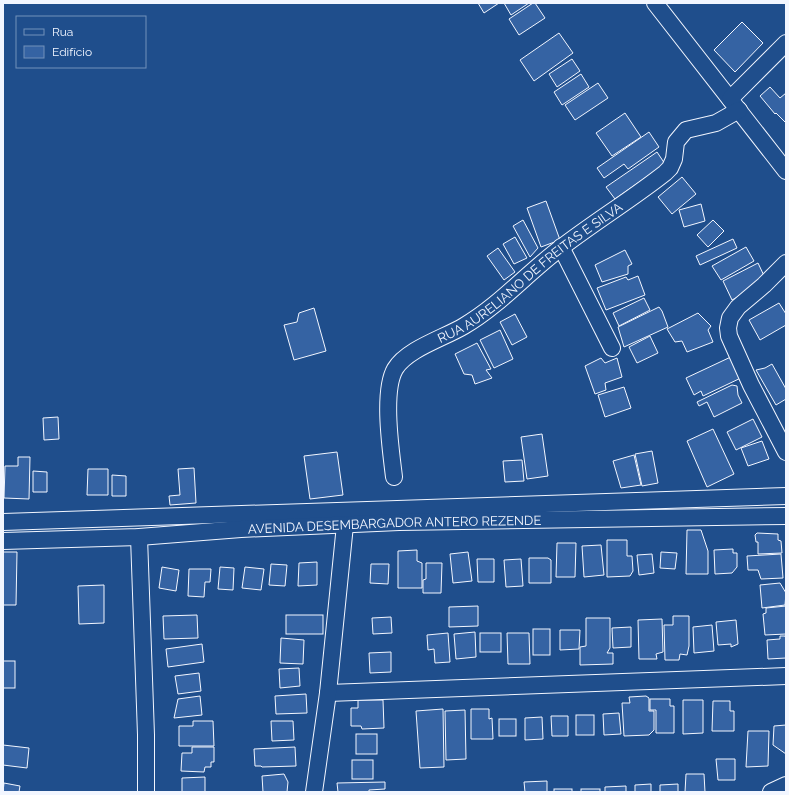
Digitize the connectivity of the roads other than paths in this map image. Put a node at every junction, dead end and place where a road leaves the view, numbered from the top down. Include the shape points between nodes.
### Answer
1 (655, 3) edge
2 (786, 43) edge
3 (735, 105) junction
4 (786, 171) edge
5 (561, 247) junction
6 (786, 263) edge
7 (612, 348) dead end
8 (786, 452) edge
9 (394, 477) dead end
10 (786, 496) edge
11 (627, 501) junction
12 (786, 516) edge
13 (627, 519) junction
14 (302, 520) junction
15 (3, 522) edge
16 (21, 522) junction
17 (240, 522) junction
18 (345, 525) junction
19 (139, 536) junction
20 (3, 541) edge
21 (22, 541) junction
22 (786, 676) edge
23 (328, 693) junction
24 (786, 784) edge
25 (146, 792) edge
26 (314, 792) edge
27 (771, 792) edge

1 - 3 street
2 - 3 street, RUA AURELIANO DE FREITAS E SILVA
3 - 4 street
3 - 5 street, RUA AURELIANO DE FREITAS E SILVA via 716,123 686,130 676,142 674,159 665,173
5 - 7 street
5 - 9 street, RUA AURELIANO DE FREITAS E SILVA via 490,309 450,335 414,352 396,369 391,380 389,407
6 - 8 street via 738,307 730,318 728,328 729,336 751,385
10 - 11 street, AVENIDA DESEMBARGADOR ANTERO REZENDE
11 - 13 street
11 - 14 street, AVENIDA DESEMBARGADOR ANTERO REZENDE
12 - 13 street, AVENIDA DESEMBARGADOR ANTERO REZENDE
13 - 18 street, AVENIDA DESEMBARGADOR ANTERO REZENDE
14 - 17 street, AVENIDA DESEMBARGADOR ANTERO REZENDE
14 - 18 street, AVENIDA DESEMBARGADOR ANTERO REZENDE
15 - 16 street, AVENIDA DESEMBARGADOR ANTERO REZENDE
16 - 17 street, AVENIDA DESEMBARGADOR ANTERO REZENDE
16 - 21 street
17 - 19 street, AVENIDA DESEMBARGADOR ANTERO REZENDE
18 - 23 street
19 - 21 street, AVENIDA DESEMBARGADOR ANTERO REZENDE
19 - 25 street
20 - 21 street, AVENIDA DESEMBARGADOR ANTERO REZENDE
22 - 23 street
23 - 26 street
24 - 27 street

